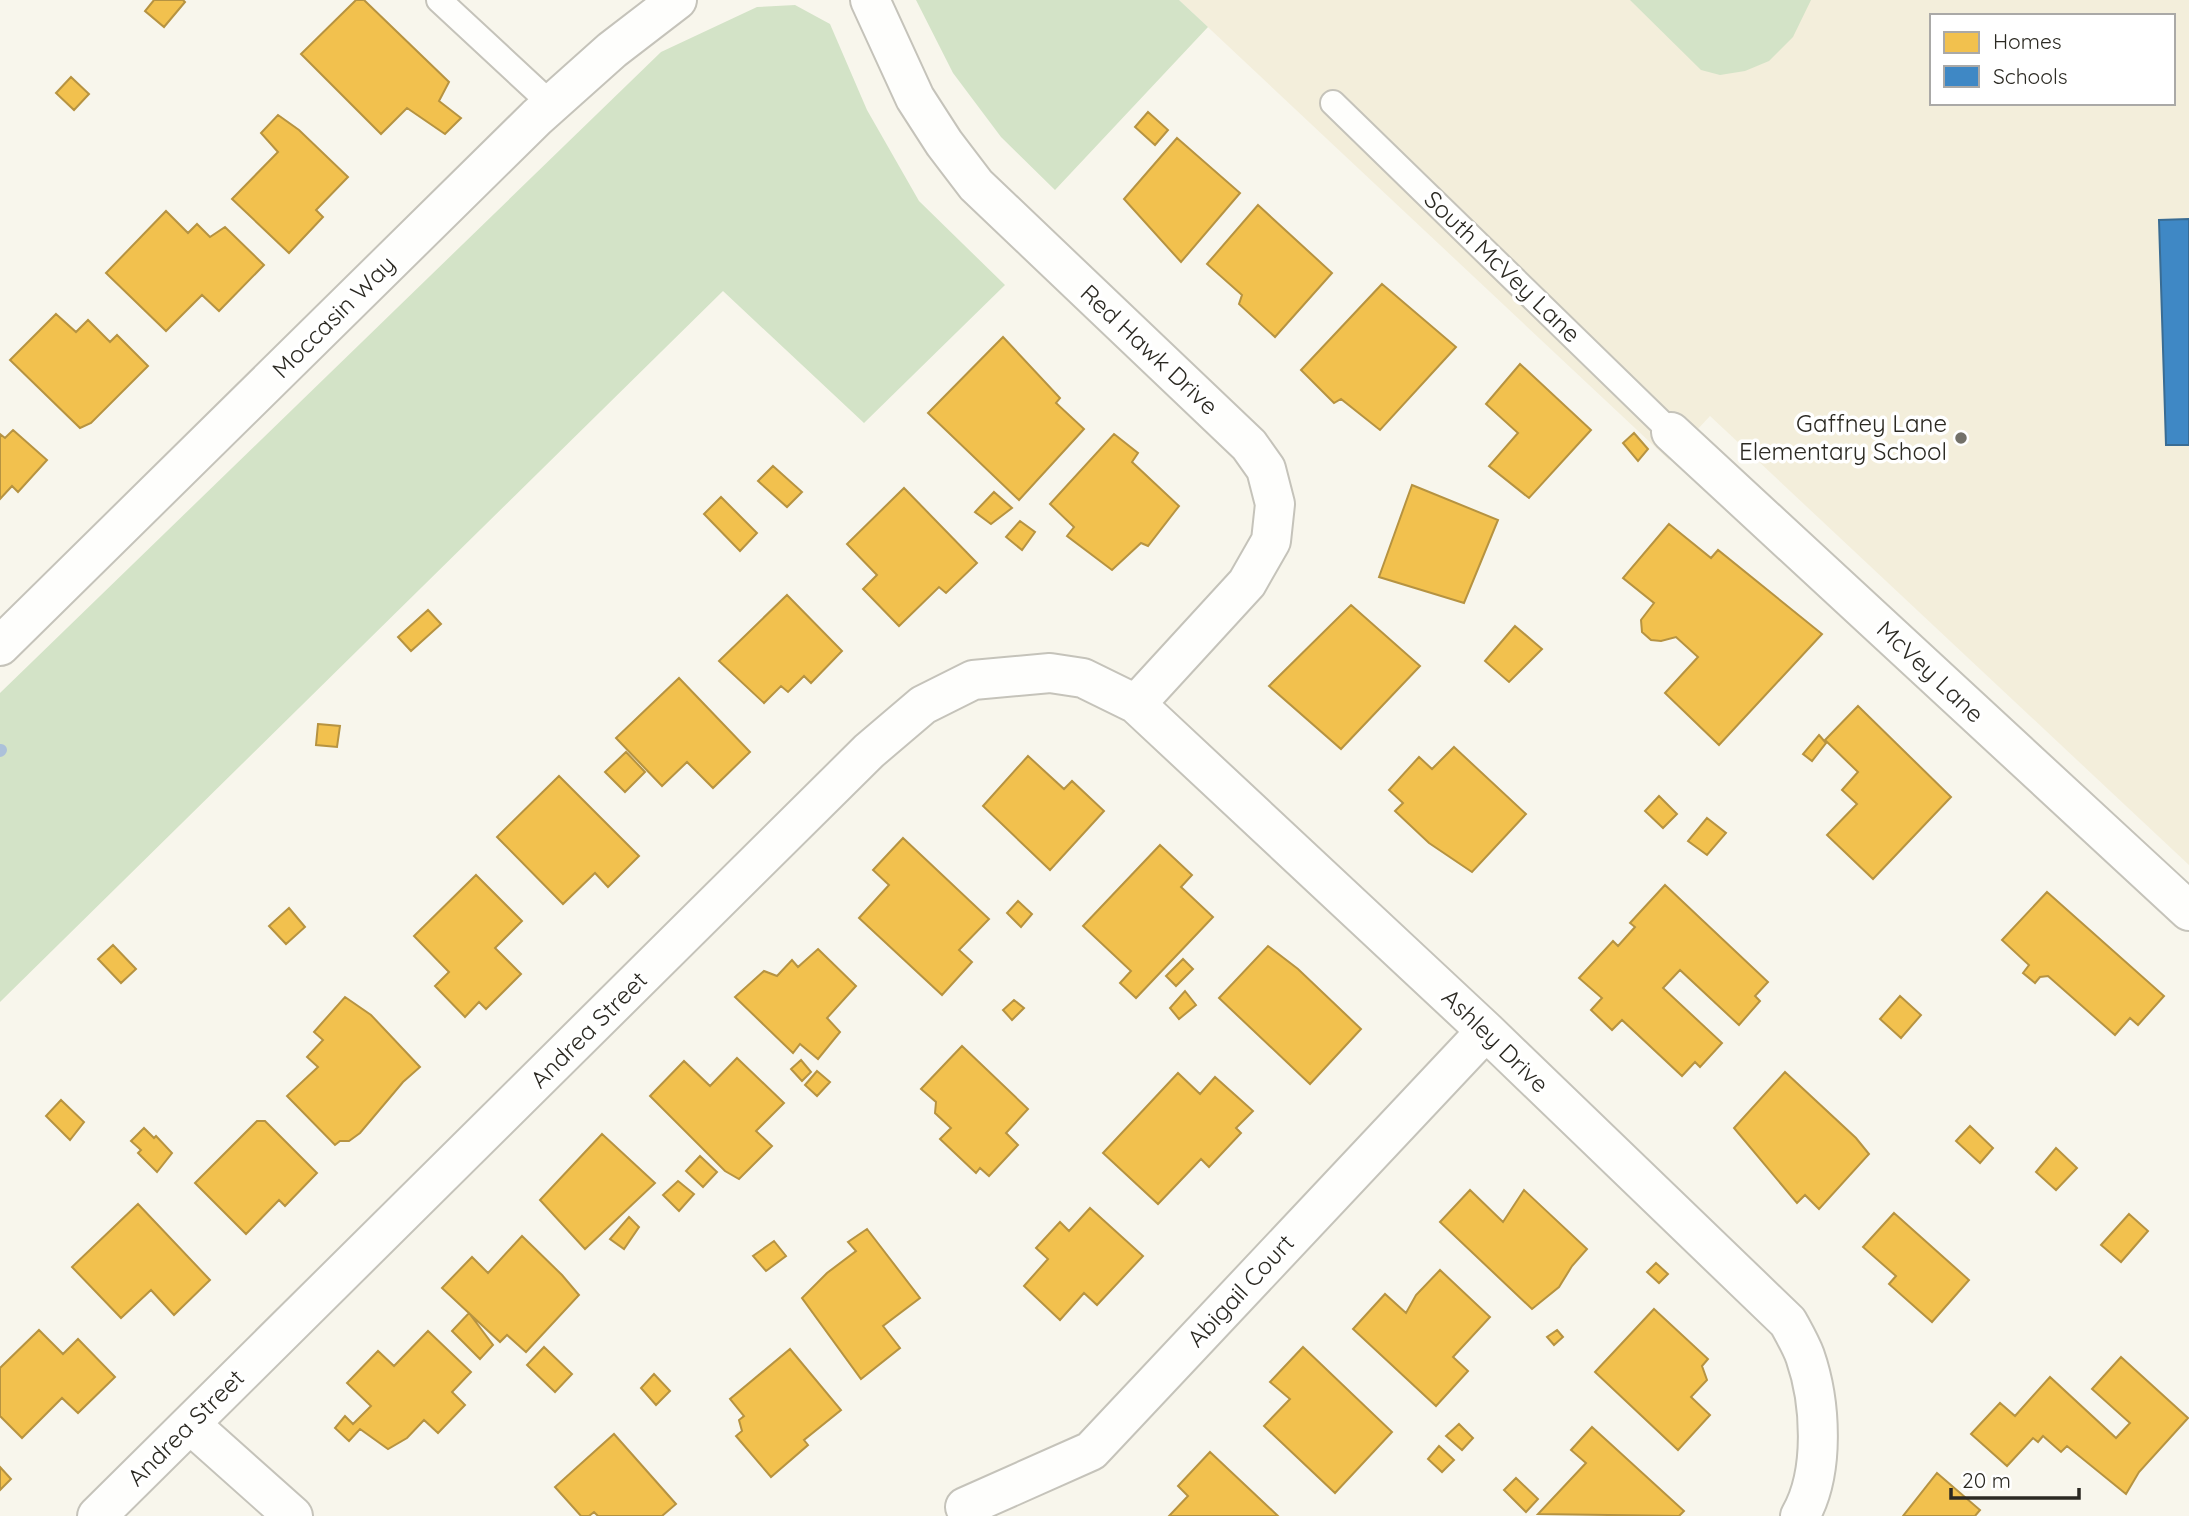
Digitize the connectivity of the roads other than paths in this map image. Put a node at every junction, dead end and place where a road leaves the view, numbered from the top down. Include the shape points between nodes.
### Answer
1 (439, 0) edge
2 (677, 0) edge
3 (870, 0) edge
4 (1333, 103) dead end
5 (551, 104) junction
6 (1671, 432) joint
7 (0, 646) edge
8 (1136, 704) junction
9 (2189, 911) edge
10 (1486, 1031) junction
11 (190, 1424) junction
12 (965, 1507) dead end
13 (97, 1516) edge
14 (293, 1516) edge
15 (1800, 1516) edge

1 - 5 lane
2 - 5 street, Moccasin Way
3 - 8 street, Red Hawk Drive via 915,98 976,185 1250,445 1266,470 1276,504 1271,541 1247,583
4 - 6 lane, South McVey Lane
5 - 7 street, Moccasin Way
6 - 9 street, McVey Lane
8 - 10 street, Ashley Drive
8 - 11 street, Andrea Street via 1083,678 1050,674 973,680 923,705 869,751
10 - 12 street, Abigail Court via 1091,1451
10 - 15 street, Ashley Drive via 1788,1322 1805,1355 1818,1436 1814,1470
11 - 13 street, Andrea Street
11 - 14 street

